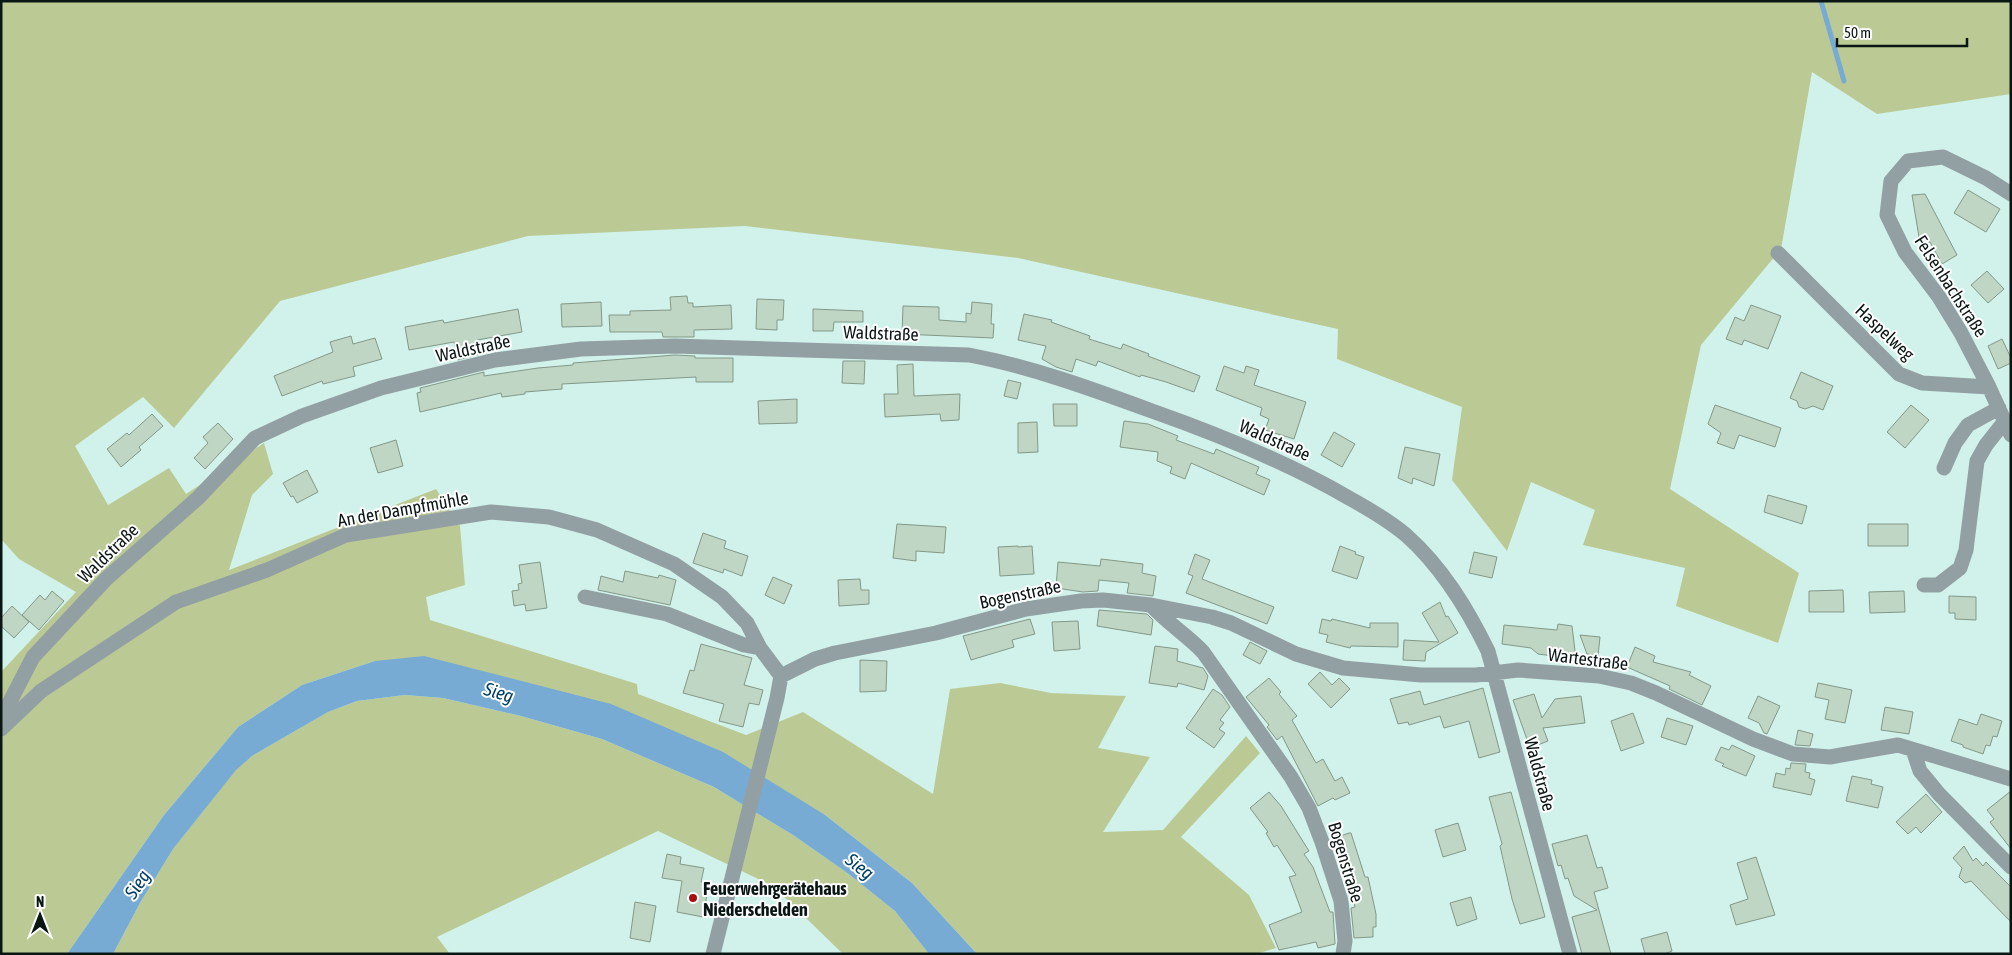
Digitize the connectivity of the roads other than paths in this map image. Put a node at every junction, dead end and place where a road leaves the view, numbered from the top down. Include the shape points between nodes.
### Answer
1 (2011, 194) edge
2 (1778, 254) dead end
3 (1989, 387) junction
4 (2005, 422) edge
5 (1944, 468) dead end
6 (1924, 585) dead end
7 (585, 597) dead end
8 (1151, 605) junction
9 (760, 648) junction
10 (1494, 672) junction
11 (781, 676) junction
12 (1, 719) edge
13 (1, 729) edge
14 (1913, 750) junction
15 (2011, 778) edge
16 (2011, 867) edge
17 (713, 954) edge
18 (1343, 954) edge
19 (1570, 954) edge

1 - 3 street, Felsenbachstraße via 1943,157 1908,161 1891,181 1887,216 1905,252 1940,297
2 - 3 street, Haspelweg via 1898,374 1922,383
3 - 4 street, Felsenbachstraße
4 - 5 street via 1968,425 1954,443
4 - 6 street via 1977,461 1966,550 1960,568 1938,585
7 - 9 street via 667,614 744,645
8 - 10 street, Wartestraße via 1231,623 1296,654 1335,666 1421,675
8 - 11 street, Bogenstraße via 1103,600 1026,608 928,635 835,653 814,659
8 - 18 street, Bogenstraße via 1204,652 1308,808 1341,901
9 - 11 street, An der Dampfmühle
9 - 13 street, An der Dampfmühle via 747,623 722,597 674,564 597,530 549,517 491,512 346,534 267,570 176,602 41,692
10 - 12 street, Waldstraße via 1488,651 1452,587 1405,534 1335,489 1267,455 1059,378 1012,363 969,355 675,346 581,349 495,360 381,388 302,416 255,438 198,498 107,578 33,657
10 - 14 street, Wartestraße via 1518,670 1590,675 1631,683 1752,739 1793,754 1830,757 1898,745
10 - 19 street, Waldstraße
11 - 17 street
14 - 15 street, Wartestraße
14 - 16 street via 1920,771 1939,794

